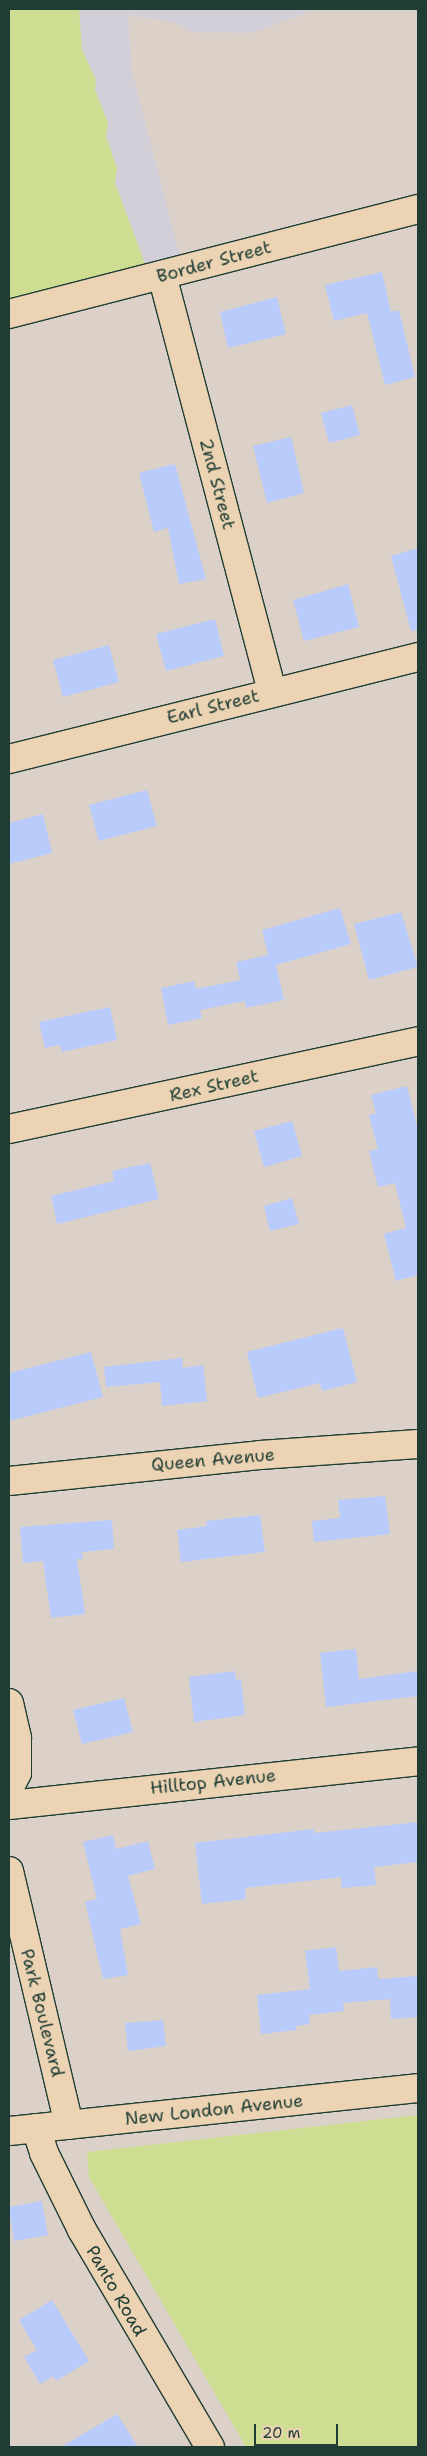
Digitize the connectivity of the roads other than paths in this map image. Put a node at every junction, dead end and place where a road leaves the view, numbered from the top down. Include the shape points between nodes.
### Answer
1 (418, 209) edge
2 (162, 275) junction
3 (9, 314) edge
4 (418, 657) edge
5 (272, 692) junction
6 (9, 759) edge
7 (418, 1041) edge
8 (9, 1129) edge
9 (418, 1444) edge
10 (9, 1481) edge
11 (9, 1702) edge
12 (418, 1761) edge
13 (9, 1789) edge
14 (9, 1805) edge
15 (9, 1871) edge
16 (418, 2088) edge
17 (69, 2125) junction
18 (36, 2128) junction
19 (9, 2131) edge
20 (210, 2447) edge

1 - 2 street, Border Street
2 - 3 street, Border Street
2 - 5 street, 2nd Street
4 - 5 street, Earl Street
5 - 6 street, Earl Street
7 - 8 street, Rex Street
9 - 10 street, Queen Avenue via 260,1455
11 - 13 street via 17,1747 17,1773
12 - 14 street, Hilltop Avenue
15 - 17 street, Park Boulevard
16 - 17 street, New London Avenue
17 - 18 street, New London Avenue
18 - 19 street, New London Avenue
18 - 20 street, Panto Road via 44,2153 82,2230

